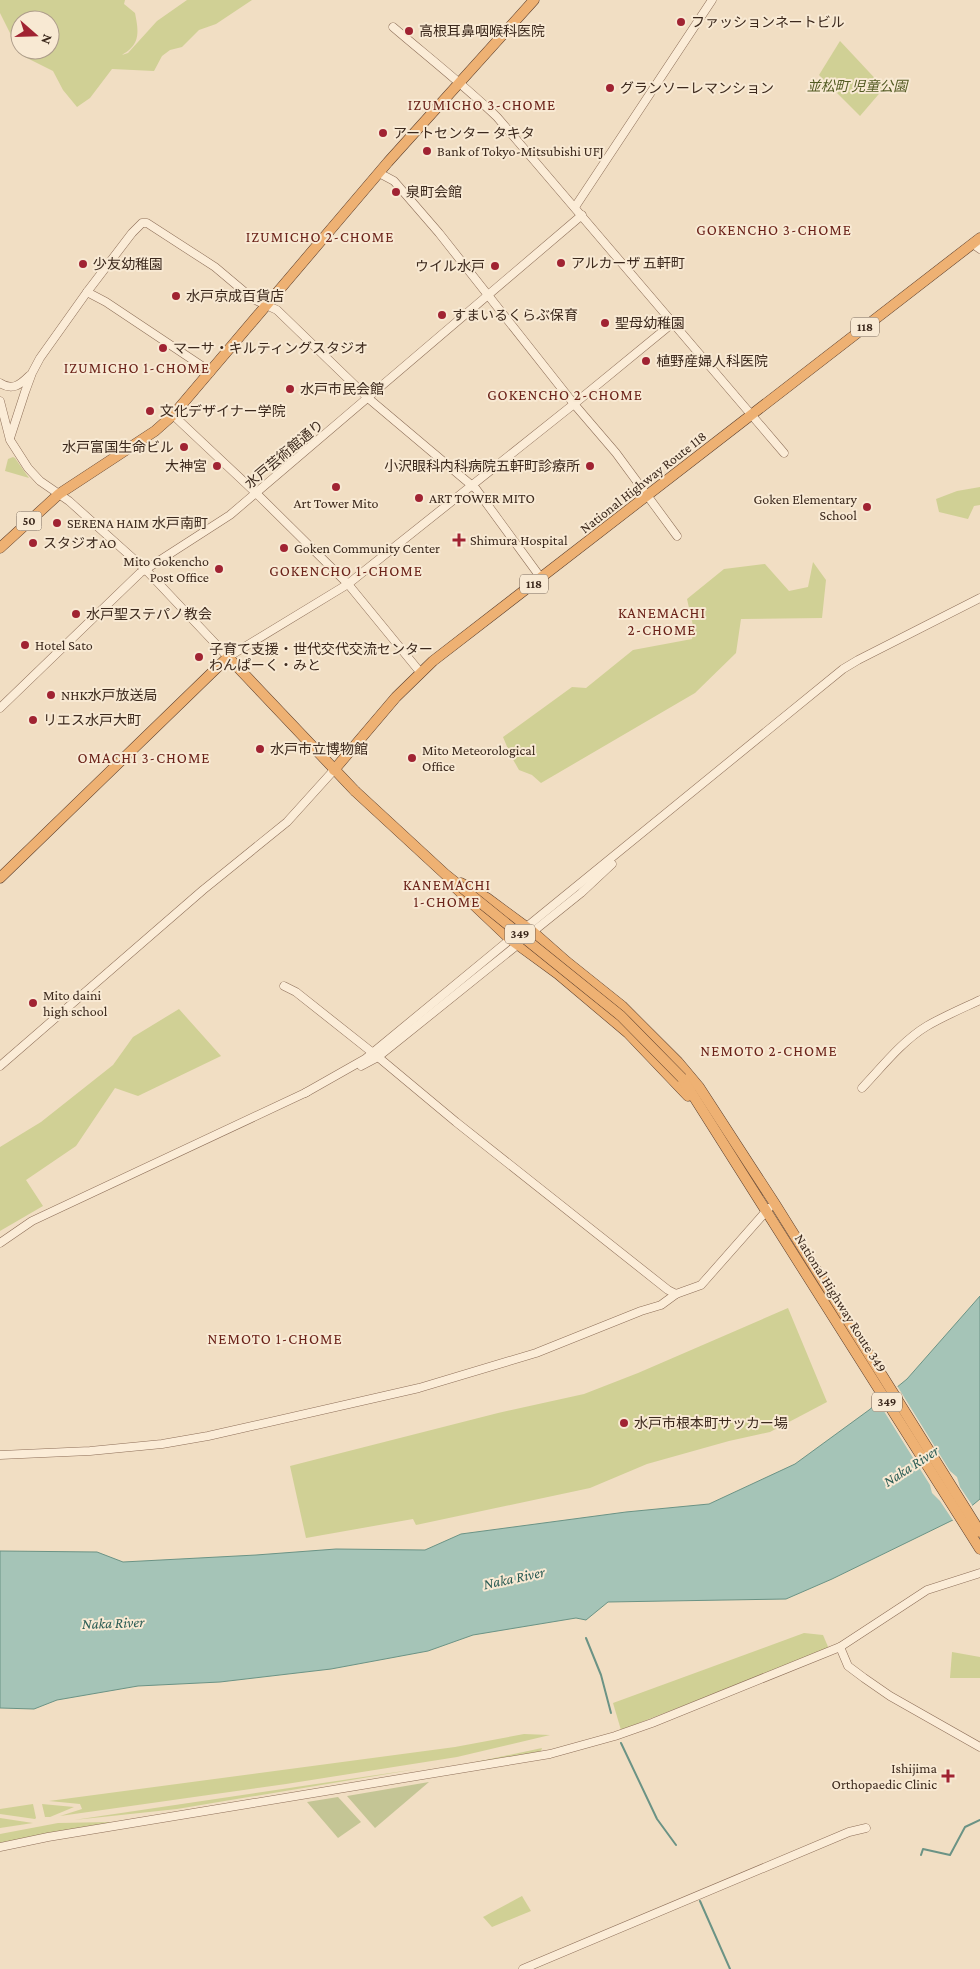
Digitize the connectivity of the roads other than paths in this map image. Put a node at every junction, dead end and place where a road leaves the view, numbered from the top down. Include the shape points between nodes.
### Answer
1 (534, 0) edge
2 (712, 0) edge
3 (393, 27) dead end
4 (460, 82) junction
5 (379, 173) junction
6 (575, 207) junction
7 (582, 214) junction
8 (978, 244) edge
9 (86, 292) junction
10 (487, 296) junction
11 (265, 305) junction
12 (674, 322) junction
13 (32, 373) junction
14 (210, 373) junction
15 (0, 383) edge
16 (368, 398) junction
17 (0, 401) edge
18 (574, 404) junction
19 (173, 415) junction
20 (751, 416) junction
21 (0, 430) edge
22 (10, 440) junction
23 (784, 453) dead end
24 (472, 485) junction
25 (256, 493) junction
26 (60, 494) junction
27 (649, 496) junction
28 (677, 536) dead end
29 (0, 548) edge
30 (146, 570) junction
31 (541, 578) junction
32 (348, 584) junction
33 (980, 598) edge
34 (228, 657) junction
35 (420, 672) junction
36 (0, 708) edge
37 (334, 770) junction
38 (370, 807) dead end
39 (424, 857) junction
40 (0, 878) edge
41 (530, 930) junction
42 (514, 942) junction
43 (284, 986) dead end
44 (980, 1000) edge
45 (375, 1054) junction
46 (0, 1066) edge
47 (862, 1088) dead end
48 (714, 1119) junction
49 (771, 1207) junction
50 (0, 1243) edge
51 (798, 1252) junction
52 (676, 1294) junction
53 (0, 1455) edge
54 (980, 1532) edge
55 (980, 1549) edge
56 (980, 1573) edge
57 (840, 1647) junction
58 (980, 1747) edge
59 (866, 1828) dead end
60 (0, 1847) edge
61 (522, 1969) edge

1 - 4 highway, 50
2 - 6 street
3 - 4 street
4 - 5 highway, 50
4 - 6 street via 498,116
5 - 10 street via 390,178 418,208
5 - 11 highway, 50
6 - 7 street
7 - 10 street, 水戸芸術館通り
7 - 12 street
8 - 20 highway, National Highway Route 118 / 118
9 - 11 street via 132,233 142,223 147,223 201,257
9 - 13 street
9 - 14 street
10 - 16 street, 水戸芸術館通り
10 - 18 street
11 - 14 highway, 50
11 - 16 street via 277,310
12 - 18 street
12 - 20 street
13 - 15 street via 17,386
13 - 22 street
14 - 19 highway, 50
16 - 24 street
16 - 25 street, 水戸芸術館通り
17 - 22 street
18 - 24 street
18 - 27 street
19 - 25 street
19 - 26 highway, 50 via 155,431
20 - 23 street
20 - 27 highway, National Highway Route 118 / 118
21 - 22 street
22 - 26 street via 34,475
24 - 31 street
24 - 32 street
25 - 30 street, 水戸芸術館通り via 230,515
25 - 32 street
26 - 29 highway, 50
26 - 30 street
27 - 28 street
27 - 31 highway, National Highway Route 118 / 118
30 - 34 street
30 - 36 street, 水戸芸術館通り
31 - 35 highway, National Highway Route 118 / 118
32 - 34 street
32 - 35 street
33 - 41 street via 843,669 662,816
34 - 37 highway
34 - 40 highway
35 - 37 highway, National Highway Route 118 / 118
37 - 46 street via 287,822 196,896
37 - 48 highway, National Highway Route 349 / 349, bridge via 445,874 640,1033
38 - 39 highway, National Highway Route 349 / 349
39 - 41 highway, National Highway Route 349 / 349
39 - 42 highway, National Highway Route 349 / 349
41 - 42 street
41 - 48 highway, National Highway Route 349 / 349 via 646,1028 699,1088
42 - 45 street
42 - 48 highway, National Highway Route 349 / 349 via 628,1033
43 - 45 street
44 - 47 street via 916,1034
45 - 50 street via 305,1093 32,1221
45 - 52 street
48 - 49 highway, National Highway Route 349 / 349
49 - 51 highway, National Highway Route 349 / 349
49 - 52 street via 706,1281
51 - 54 highway, National Highway Route 349 / 349
51 - 55 highway, National Highway Route 349 / 349
52 - 53 street via 661,1305 544,1350 419,1388 162,1444
56 - 57 street via 927,1590
57 - 58 street via 848,1666 864,1678
57 - 60 street via 652,1723 550,1754
59 - 61 street via 849,1832

